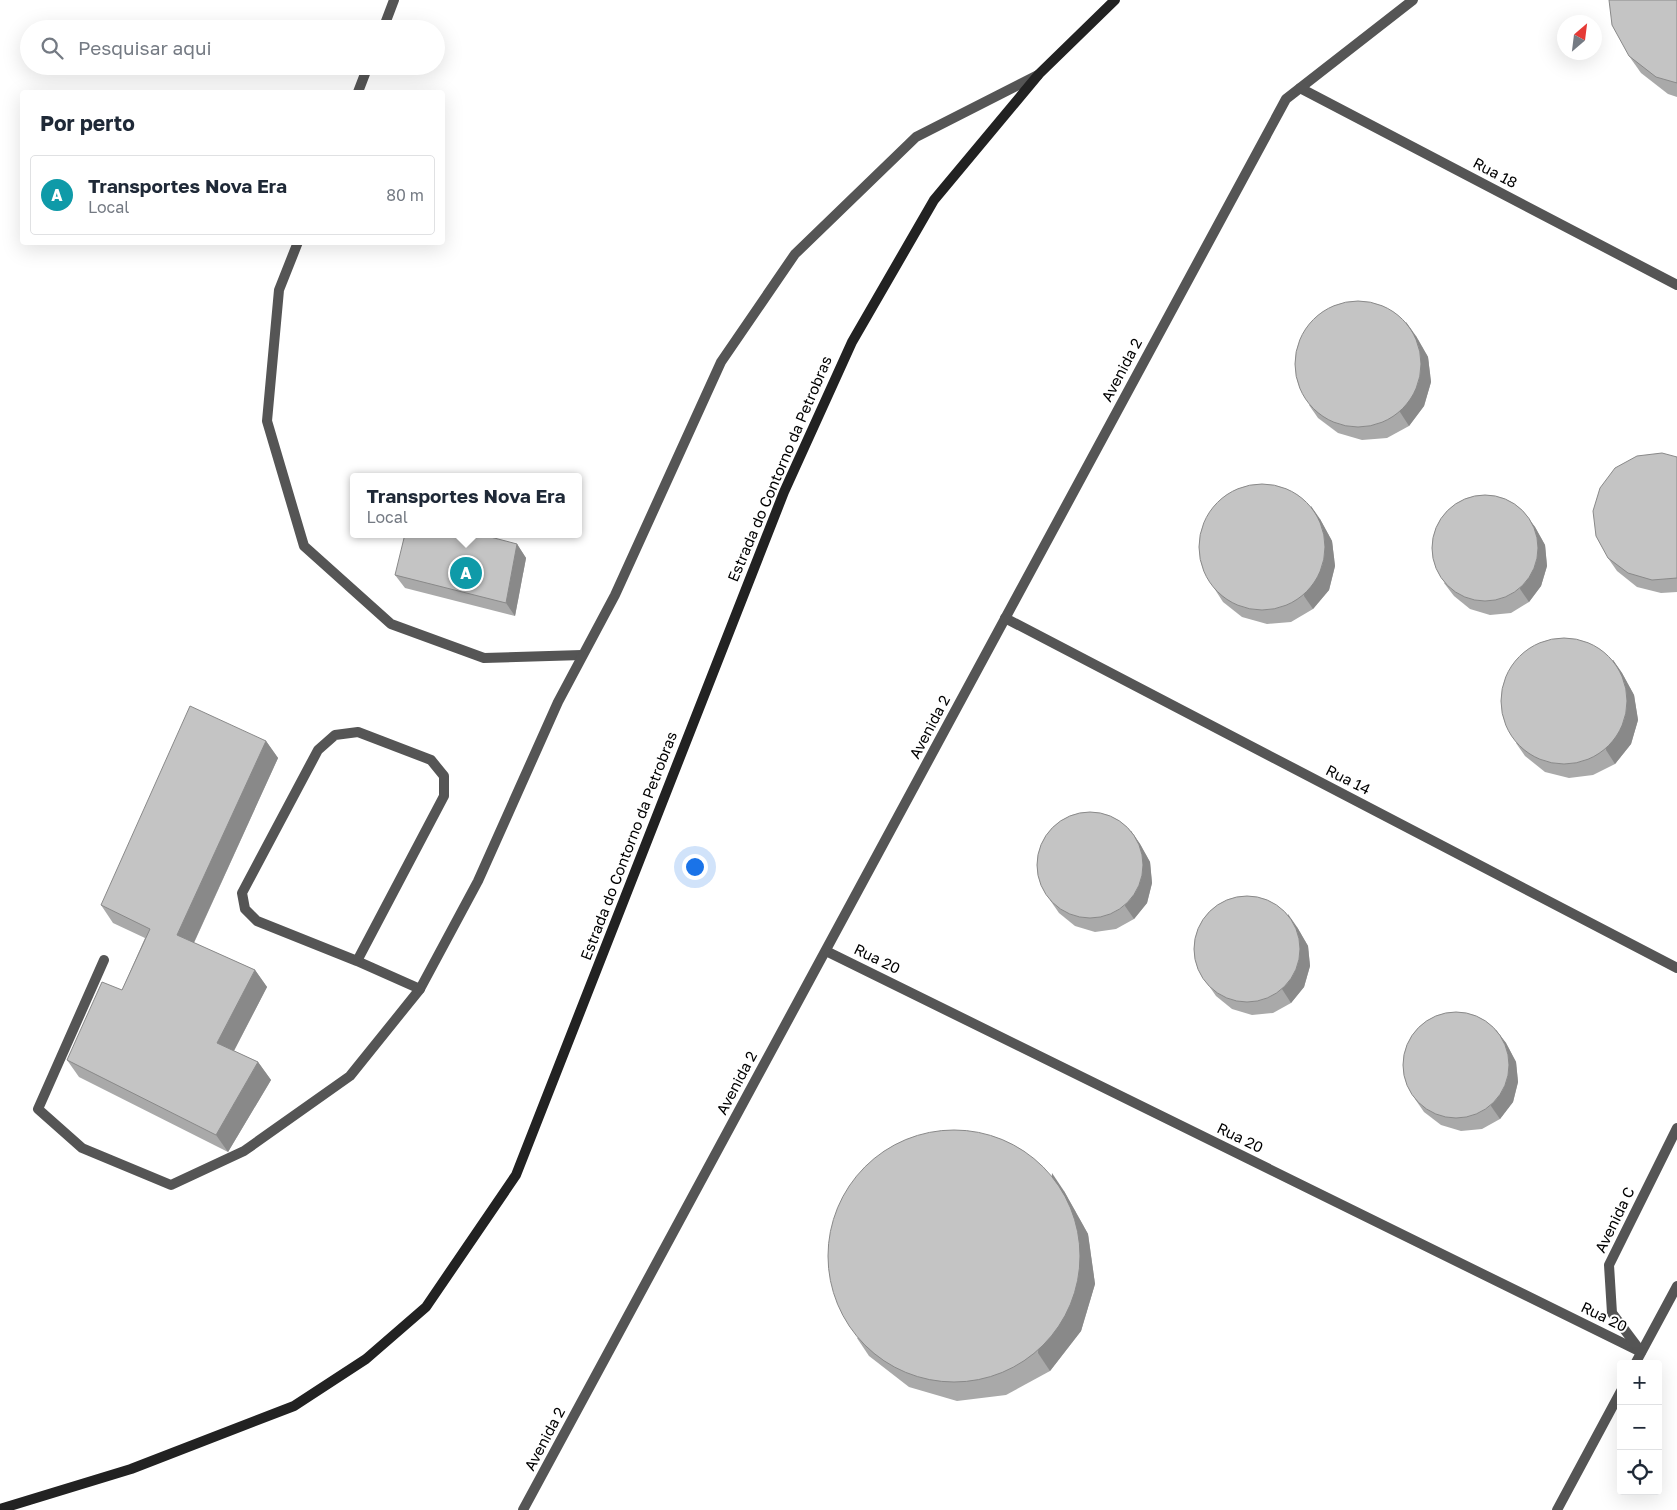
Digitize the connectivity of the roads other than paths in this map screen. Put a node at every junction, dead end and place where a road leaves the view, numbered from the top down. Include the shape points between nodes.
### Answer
1 (394, 0) edge
2 (1115, 0) edge
3 (1413, 0) edge
4 (386, 20) edge
5 (1039, 74) junction
6 (365, 75) edge
7 (1300, 88) junction
8 (359, 90) edge
9 (297, 245) edge
10 (1677, 285) edge
11 (1005, 618) junction
12 (582, 656) junction
13 (826, 951) junction
14 (104, 960) dead end
15 (356, 961) junction
16 (1677, 968) edge
17 (420, 989) junction
18 (1677, 1128) edge
19 (1677, 1286) edge
20 (1642, 1352) junction
21 (1637, 1360) edge
22 (1617, 1398) edge
23 (0, 1509) edge
24 (523, 1510) edge
25 (1557, 1510) edge

1 - 4 lane
2 - 5 main road, Estrada do Contorno da Petrobras
3 - 7 lane, Avenida 2
5 - 12 lane via 916,137 796,254 721,362 614,595
5 - 23 main road, Estrada do Contorno da Petrobras via 934,200 852,342 784,492 516,1175 426,1307 366,1359 294,1406 132,1469
6 - 8 lane
7 - 10 lane, Rua 18
7 - 11 lane, Avenida 2 via 1286,99
9 - 12 lane via 278,290 268,421 304,546 391,624 484,658
11 - 13 lane, Avenida 2
11 - 16 lane, Rua 14
12 - 17 lane via 478,881
13 - 20 lane, Rua 20
13 - 24 lane, Avenida 2
14 - 17 lane via 38,1109 82,1148 171,1185 244,1151 350,1076
15 - 15 lane via 257,922 244,909 242,893 318,750 335,735 358,732 431,760 444,776 444,796
15 - 17 lane
18 - 20 lane, Avenida C via 1609,1265 1612,1313
19 - 20 lane
20 - 21 lane
22 - 25 lane

